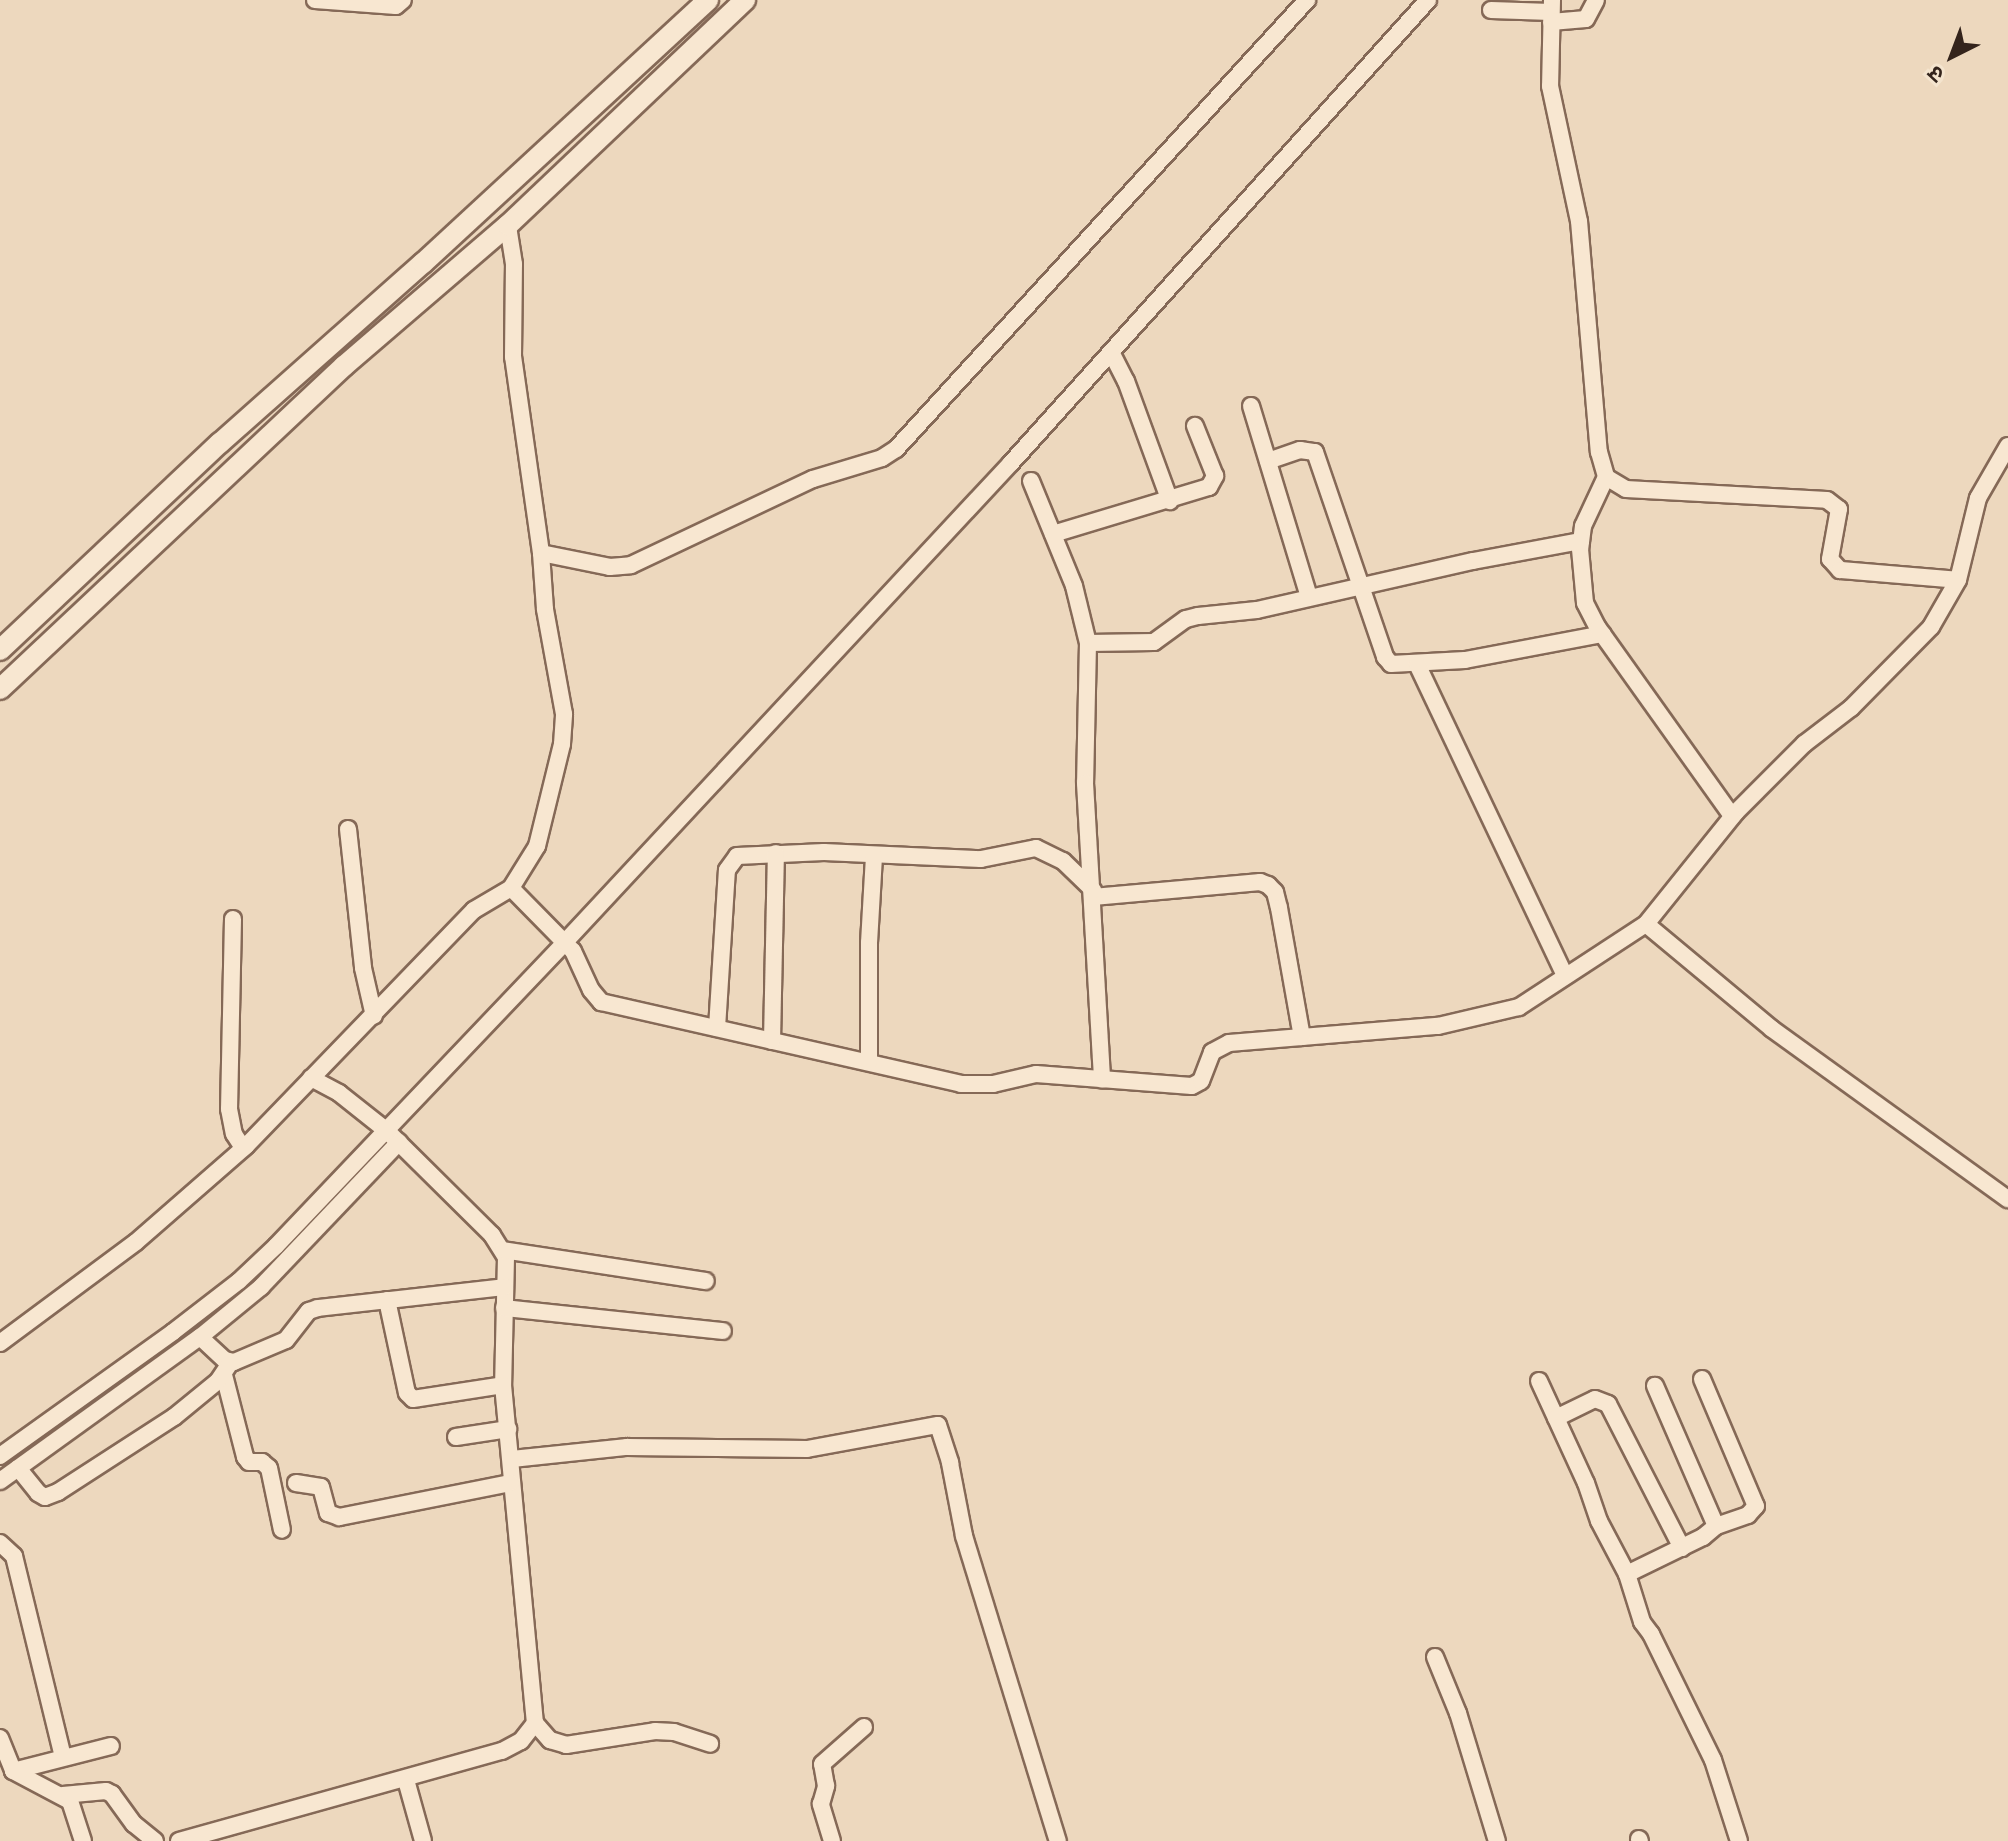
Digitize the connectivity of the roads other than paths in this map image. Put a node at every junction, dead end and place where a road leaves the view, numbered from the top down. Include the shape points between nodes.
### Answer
1 (315, 0) edge
2 (403, 0) edge
3 (708, 0) edge
4 (745, 0) edge
5 (1307, 0) edge
6 (1428, 0) edge
7 (1596, 0) edge
8 (1491, 10) dead end
9 (1551, 11) edge
10 (508, 225) junction
11 (1111, 352) junction
12 (1251, 406) dead end
13 (1195, 426) dead end
14 (2008, 446) edge
15 (1268, 461) junction
16 (1606, 477) junction
17 (1031, 481) dead end
18 (1170, 501) junction
19 (1053, 534) junction
20 (1581, 541) junction
21 (541, 553) junction
22 (1958, 580) junction
23 (1363, 584) junction
24 (1309, 597) junction
25 (1603, 634) junction
26 (1088, 643) junction
27 (0, 650) edge
28 (1417, 664) junction
29 (0, 689) edge
30 (1732, 816) junction
31 (348, 829) dead end
32 (776, 853) junction
33 (874, 855) junction
34 (511, 888) junction
35 (1093, 893) junction
36 (233, 919) dead end
37 (1646, 924) junction
38 (565, 942) junction
39 (1565, 976) junction
40 (374, 1016) junction
41 (717, 1028) junction
42 (1302, 1037) junction
43 (772, 1041) junction
44 (869, 1062) junction
45 (311, 1078) junction
46 (1102, 1080) junction
47 (393, 1136) junction
48 (243, 1148) junction
49 (2008, 1199) edge
50 (503, 1250) junction
51 (706, 1281) dead end
52 (505, 1287) junction
53 (387, 1300) junction
54 (504, 1308) junction
55 (723, 1331) dead end
56 (200, 1337) junction
57 (0, 1343) edge
58 (227, 1369) junction
59 (1702, 1379) dead end
60 (1539, 1381) dead end
61 (503, 1385) junction
62 (1655, 1386) dead end
63 (1556, 1418) junction
64 (508, 1429) junction
65 (456, 1437) dead end
66 (0, 1456) edge
67 (512, 1459) junction
68 (18, 1468) junction
69 (0, 1481) edge
70 (296, 1483) dead end
71 (511, 1483) junction
72 (1716, 1526) junction
73 (282, 1530) dead end
74 (0, 1543) edge
75 (1682, 1548) junction
76 (1627, 1574) junction
77 (1435, 1657) dead end
78 (535, 1723) junction
79 (864, 1727) dead end
80 (0, 1738) edge
81 (710, 1744) dead end
82 (111, 1746) dead end
83 (63, 1757) junction
84 (13, 1771) junction
85 (406, 1780) junction
86 (63, 1795) junction
87 (83, 1841) edge
88 (155, 1841) edge
89 (179, 1841) edge
90 (423, 1841) edge
91 (832, 1841) edge
92 (1058, 1841) edge
93 (1497, 1841) edge
94 (1739, 1841) edge

1 - 2 street via 396,6
3 - 27 street
4 - 10 street
5 - 21 street via 896,449 813,479 631,565 610,567
6 - 11 street
7 - 9 street via 1586,19
8 - 9 street
9 - 16 street via 1550,86 1579,221 1599,452
10 - 21 street via 514,264 513,357
10 - 29 street via 344,366
11 - 18 street
11 - 38 street
12 - 15 street
13 - 18 street via 1215,482
14 - 22 street via 1978,498
15 - 23 street via 1300,450 1315,452
15 - 24 street
16 - 20 street
16 - 22 street via 1626,489 1827,500 1839,509 1830,559 1840,570
17 - 19 street
18 - 19 street
19 - 26 street via 1074,586
20 - 23 street
20 - 25 street via 1585,603
21 - 34 street via 564,714 562,744 537,846
22 - 30 street via 1931,627
23 - 24 street
23 - 28 street via 1385,657 1391,664
24 - 26 street via 1186,619 1154,642
25 - 28 street
25 - 30 street
26 - 35 street via 1085,783
28 - 39 street
30 - 37 street
31 - 40 street via 363,968
32 - 33 street
32 - 41 street via 737,856 727,870
32 - 43 street
33 - 35 street via 981,859 1036,848 1063,861
33 - 44 street
34 - 38 street
34 - 40 street via 474,910
35 - 42 street via 1268,885 1279,908
35 - 46 street
36 - 48 street via 229,1109
37 - 39 street
37 - 49 street via 1772,1029
38 - 41 street via 601,1002
38 - 47 street
39 - 42 street via 1519,1007 1438,1026
40 - 45 street
41 - 43 street
42 - 46 street via 1219,1047 1201,1081 1192,1086
43 - 44 street
44 - 46 street via 961,1084 993,1084 1036,1074
45 - 47 street
45 - 48 street
47 - 50 street
47 - 56 street via 268,1281
47 - 66 street via 239,1281
48 - 57 street via 136,1242
50 - 51 street
50 - 52 street
52 - 53 street
52 - 54 street
53 - 58 street via 309,1311 286,1340
53 - 61 street via 407,1393 413,1399
54 - 55 street
54 - 61 street
56 - 58 street
56 - 68 street
58 - 68 street via 174,1417 58,1492 45,1497 38,1493
58 - 73 street via 245,1457 269,1468
59 - 72 street via 1756,1506 1748,1515
60 - 63 street
61 - 64 street
62 - 72 street
63 - 75 street via 1595,1399 1608,1404
63 - 76 street
64 - 65 street
64 - 67 street
67 - 71 street
67 - 92 street via 627,1447 807,1449 938,1425 964,1536
68 - 69 street
70 - 71 street via 321,1487 328,1513 339,1517
71 - 78 street
72 - 75 street
74 - 83 street via 14,1556
75 - 76 street
76 - 94 street via 1642,1622 1713,1760
77 - 93 street
78 - 81 street via 550,1740 566,1745 655,1731
78 - 85 street via 513,1747
79 - 91 street via 822,1764 826,1786 821,1804
80 - 84 street
82 - 83 street
83 - 84 street
84 - 86 street
85 - 89 street
85 - 90 street
86 - 87 street via 76,1812
86 - 88 street via 112,1794 134,1824

